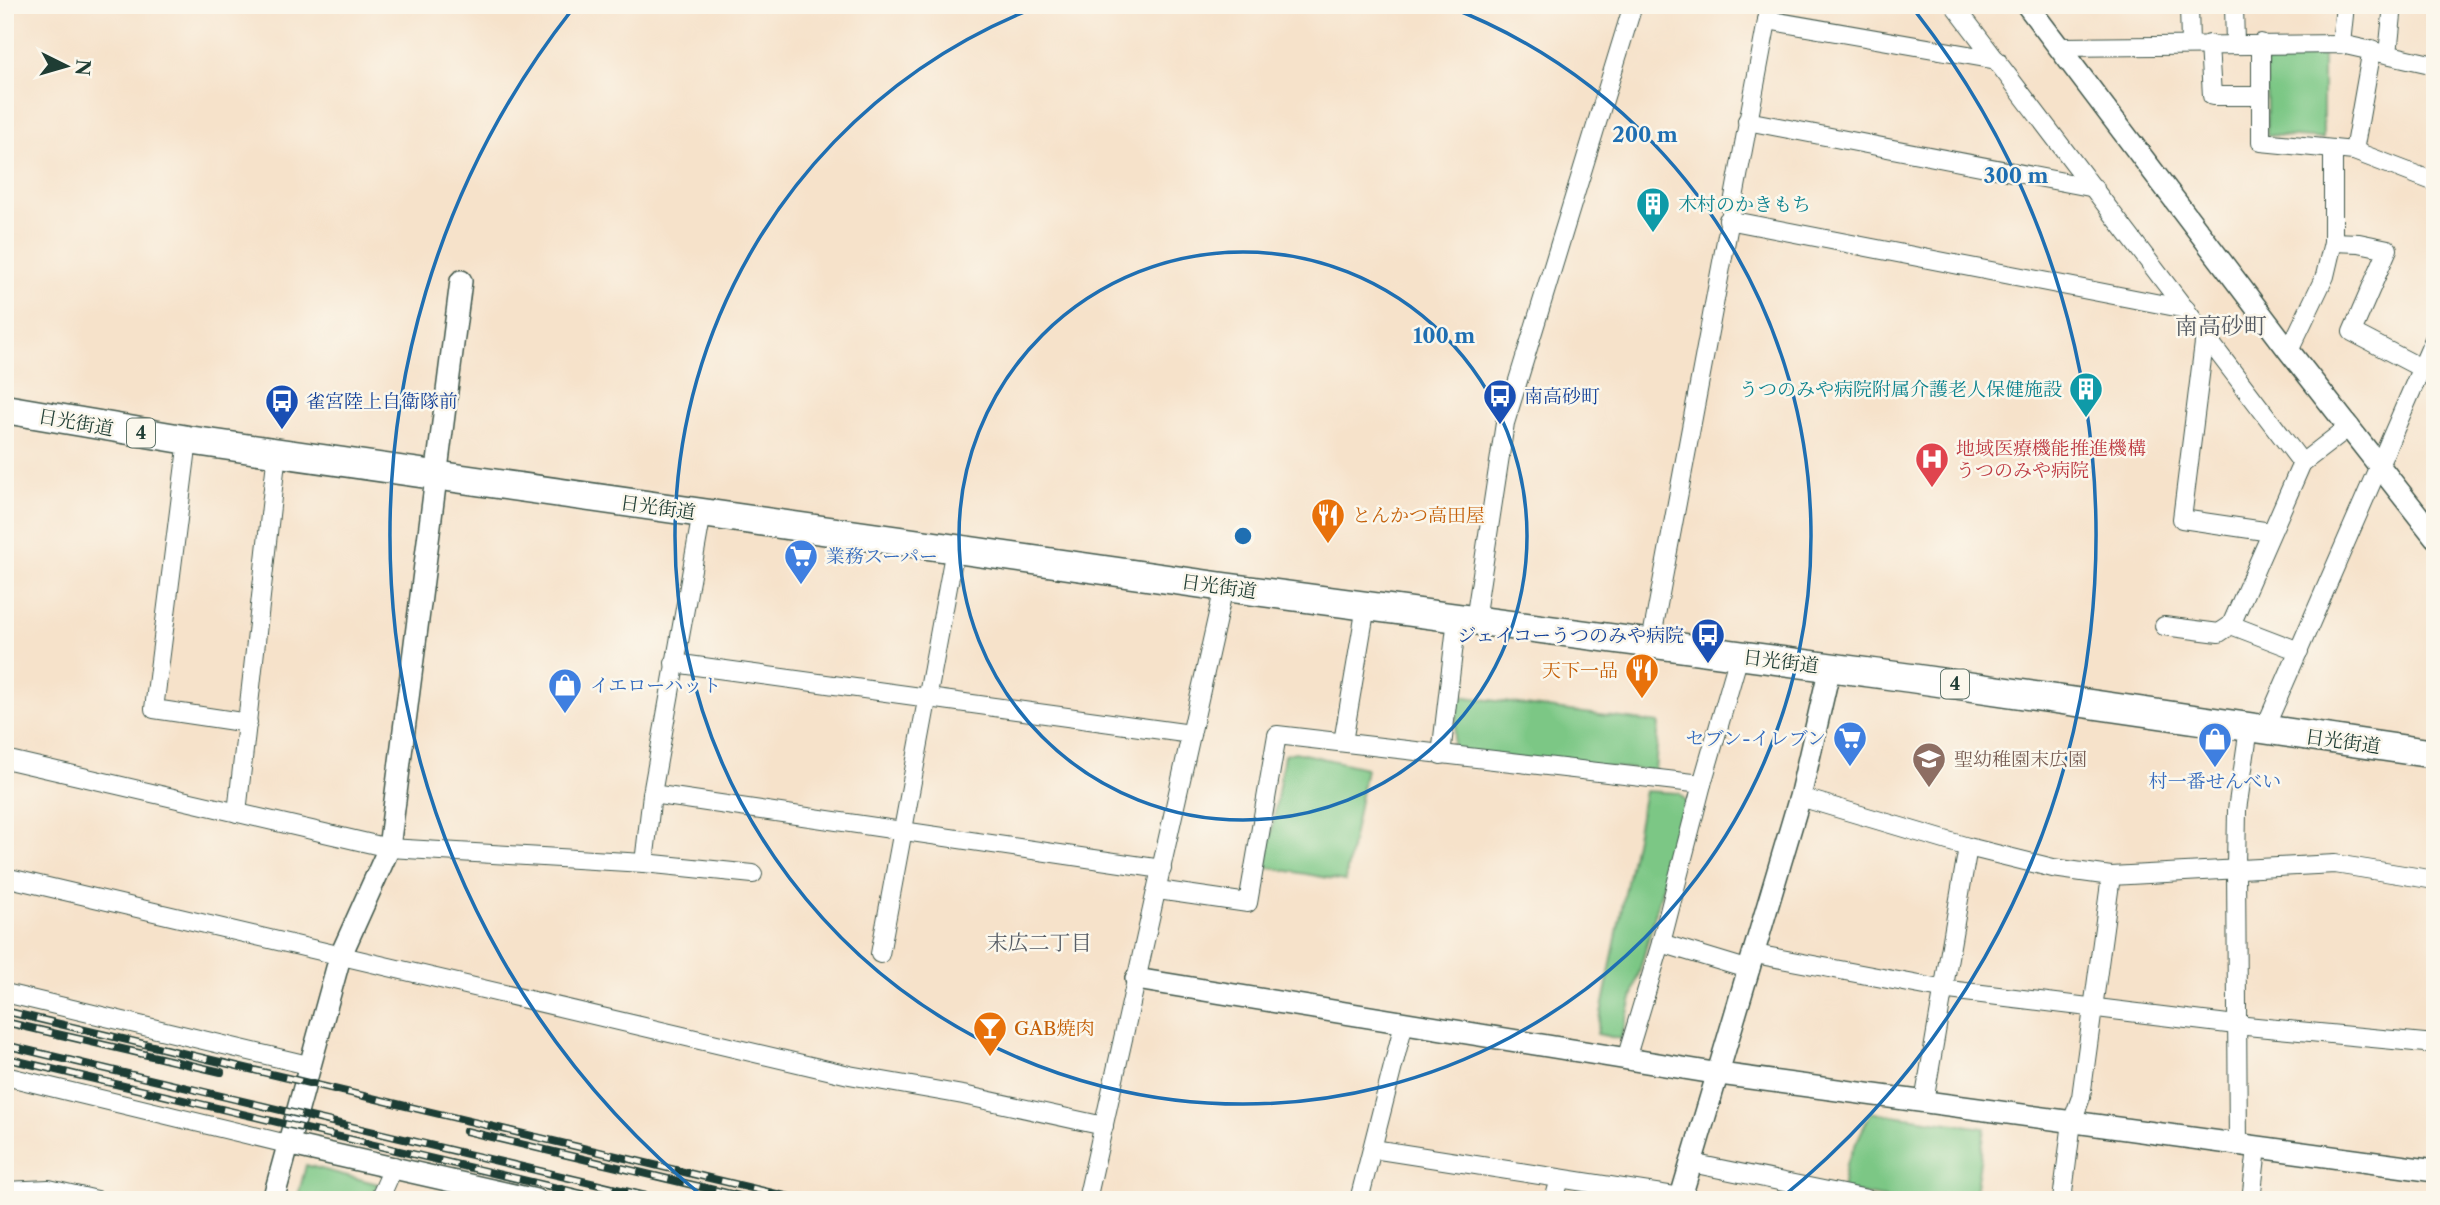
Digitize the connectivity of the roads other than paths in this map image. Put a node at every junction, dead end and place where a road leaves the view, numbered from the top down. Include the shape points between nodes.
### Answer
1 (1633, 5) edge
2 (1954, 5) edge
3 (2027, 5) edge
4 (2189, 5) edge
5 (2234, 5) edge
6 (2345, 5) edge
7 (2393, 5) edge
8 (1769, 13) edge
9 (2261, 43) junction
10 (2209, 44) junction
11 (2235, 44) junction
12 (2341, 44) junction
13 (2190, 45) junction
14 (2060, 47) junction
15 (2380, 52) junction
16 (1997, 60) junction
17 (2435, 65) edge
18 (2261, 96) junction
19 (1748, 121) junction
20 (2333, 149) junction
21 (2354, 150) junction
22 (2435, 182) edge
23 (2095, 188) junction
24 (1728, 220) junction
25 (2333, 242) junction
26 (461, 281) dead end
27 (2186, 309) junction
28 (2205, 335) junction
29 (2435, 337) edge
30 (2289, 351) junction
31 (2421, 368) junction
32 (5, 408) edge
33 (2350, 426) junction
34 (188, 440) junction
35 (277, 452) junction
36 (2302, 463) junction
37 (2379, 465) junction
38 (438, 474) junction
39 (702, 513) junction
40 (2271, 532) junction
41 (2435, 537) edge
42 (955, 549) junction
43 (1224, 587) junction
44 (1366, 606) junction
45 (1466, 619) junction
46 (2231, 625) junction
47 (2164, 626) dead end
48 (1651, 642) junction
49 (2299, 652) junction
50 (1739, 656) junction
51 (674, 663) junction
52 (1830, 667) junction
53 (929, 698) junction
54 (248, 723) junction
55 (2256, 729) junction
56 (1191, 734) junction
57 (1343, 743) junction
58 (2435, 754) edge
59 (1441, 755) junction
60 (5, 759) edge
61 (1702, 784) junction
62 (652, 794) junction
63 (1800, 797) junction
64 (237, 813) junction
65 (902, 832) junction
66 (1968, 847) junction
67 (389, 848) junction
68 (644, 863) junction
69 (2236, 867) junction
70 (1162, 869) junction
71 (753, 874) dead end
72 (2111, 876) junction
73 (5, 877) edge
74 (2435, 880) edge
75 (1158, 890) junction
76 (1661, 943) junction
77 (880, 954) dead end
78 (340, 957) junction
79 (1753, 962) junction
80 (1136, 979) junction
81 (1941, 989) junction
82 (5, 993) edge
83 (2094, 1007) junction
84 (1404, 1023) junction
85 (2236, 1025) junction
86 (2435, 1044) edge
87 (1626, 1059) junction
88 (309, 1065) junction
89 (1720, 1074) junction
90 (5, 1076) edge
91 (1924, 1102) junction
92 (2072, 1122) junction
93 (1104, 1126) junction
94 (287, 1144) junction
95 (2248, 1147) junction
96 (1373, 1149) junction
97 (1691, 1163) junction
98 (394, 1167) junction
99 (2435, 1171) edge
100 (1560, 1179) junction
101 (5, 1191) edge
102 (495, 1196) edge
103 (1642, 1196) edge
104 (1681, 1198) edge
105 (97, 1200) edge
106 (273, 1200) edge
107 (379, 1200) edge
108 (536, 1200) edge
109 (1087, 1200) edge
110 (1359, 1200) edge
111 (1554, 1200) edge
112 (1871, 1200) edge
113 (2062, 1200) edge
114 (2251, 1200) edge

1 - 45 street via 1505,424
2 - 16 street
3 - 14 street
4 - 13 street
5 - 11 street
6 - 12 street
7 - 15 street
8 - 16 street
8 - 19 street
9 - 11 street
9 - 12 street
9 - 18 street
10 - 11 street
10 - 13 street
10 - 18 street via 2212,96
12 - 15 street
13 - 14 street
14 - 30 street
15 - 17 street
15 - 21 street
16 - 23 street
18 - 20 street via 2261,142
19 - 23 street
19 - 24 street
20 - 21 street
20 - 25 street
21 - 22 street
23 - 27 street
24 - 27 street
24 - 48 street
25 - 30 street via 2325,276
25 - 31 street via 2389,249 2352,332
26 - 38 street
27 - 28 street
28 - 36 street
28 - 40 street via 2182,519
29 - 31 street
30 - 33 street
31 - 37 street
32 - 34 highway, 日光街道 / 4
33 - 36 street
33 - 37 street
34 - 35 highway, 日光街道 / 4
34 - 54 street via 154,709
35 - 38 highway, 日光街道 / 4
35 - 54 street
36 - 40 street
37 - 41 street
37 - 49 street
38 - 39 highway, 日光街道 / 4
38 - 67 street
39 - 42 highway, 日光街道 / 4
39 - 51 street
40 - 46 street
42 - 43 highway, 日光街道 / 4
42 - 53 street
43 - 44 highway, 日光街道 / 4
43 - 56 street
44 - 45 highway, 日光街道 / 4
44 - 57 street
45 - 48 highway, 日光街道 / 4
45 - 59 street
46 - 47 street via 2220,633
46 - 49 street
48 - 50 highway, 日光街道 / 4
49 - 55 street
50 - 52 highway, 日光街道 / 4
50 - 61 street
51 - 53 street
51 - 62 street
52 - 55 highway, 日光街道 / 4
52 - 63 street
53 - 56 street
53 - 65 street
54 - 64 street
55 - 58 highway, 日光街道 / 4
55 - 69 street via 2237,810
56 - 70 street
57 - 59 street
57 - 75 street via 1277,735 1248,903
59 - 61 street
60 - 64 street
61 - 76 street
62 - 65 street
62 - 68 street
63 - 66 street
63 - 79 street
64 - 67 street
65 - 70 street
65 - 77 street
66 - 72 street via 2053,868
66 - 81 street
67 - 68 street
67 - 78 street
68 - 71 street
69 - 72 street
69 - 74 street via 2335,864
69 - 85 street
70 - 75 street
72 - 83 street
73 - 78 street
75 - 80 street
76 - 79 street
76 - 87 street
78 - 88 street
78 - 93 street via 849,1075 962,1094
79 - 81 street
79 - 89 street
80 - 84 street
80 - 93 street
81 - 83 street
81 - 91 street
82 - 88 street
83 - 85 street
83 - 92 street via 2081,1097
84 - 87 street
84 - 96 street
85 - 86 street
85 - 95 street
87 - 89 street
88 - 94 street
89 - 91 street
89 - 97 street
90 - 94 street
91 - 92 street
92 - 95 street
92 - 113 street
93 - 109 street
94 - 98 street
94 - 106 street
95 - 99 street
95 - 114 street
96 - 100 street
96 - 110 street
97 - 104 street
97 - 112 street
98 - 102 street
98 - 107 street
100 - 103 street
100 - 111 street
101 - 105 street via 49,1189
102 - 108 street
103 - 104 street

